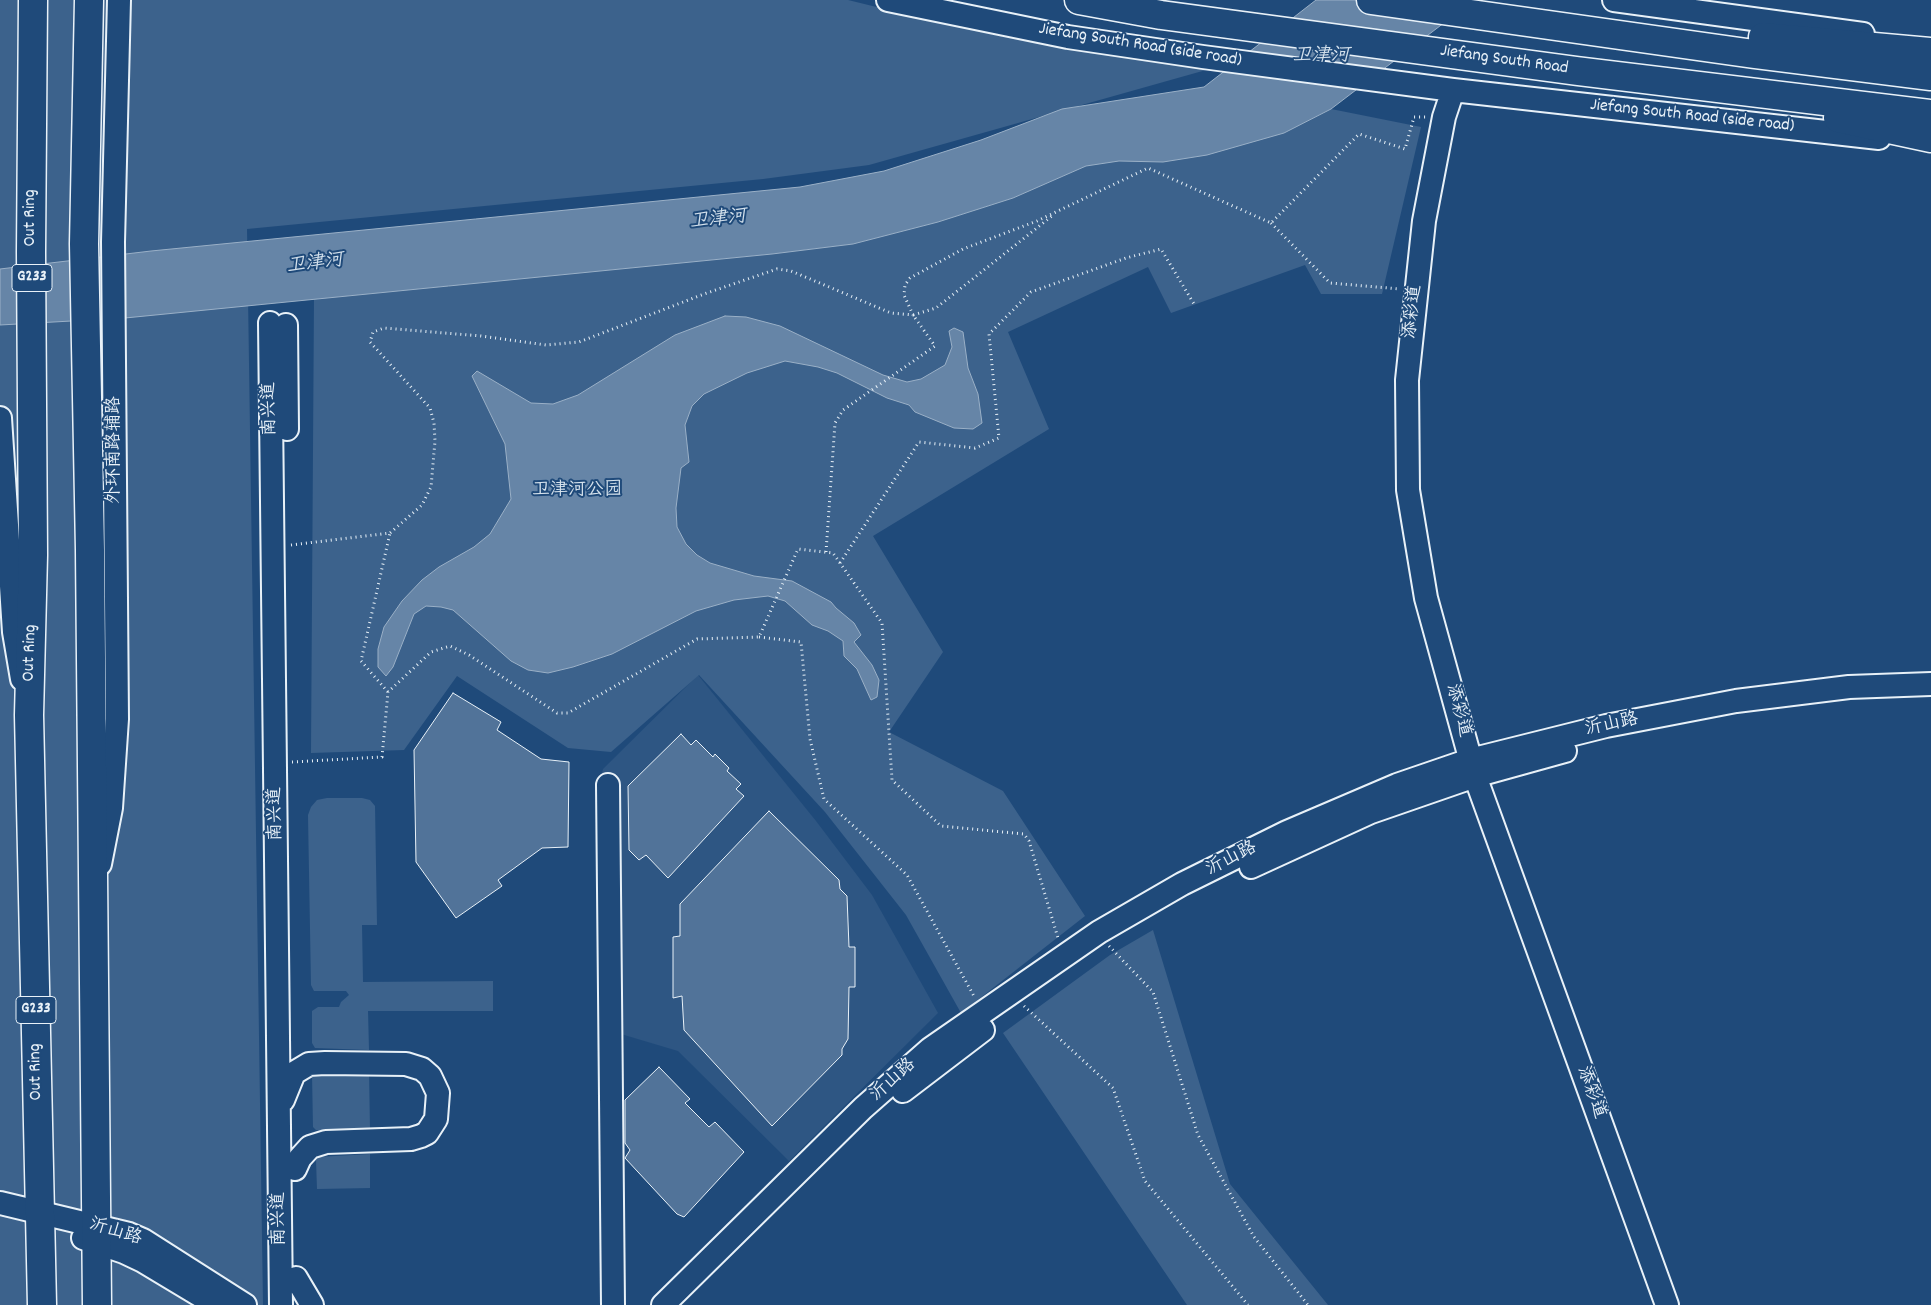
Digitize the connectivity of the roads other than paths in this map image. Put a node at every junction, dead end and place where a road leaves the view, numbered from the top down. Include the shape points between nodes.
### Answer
1 (33, 0) edge
2 (89, 0) edge
3 (119, 0) edge
4 (888, 0) edge
5 (1079, 0) edge
6 (1371, 0) edge
7 (1614, 0) edge
8 (1664, 40) junction
9 (1931, 43) edge
10 (1931, 52) edge
11 (1931, 76) edge
12 (1393, 81) joint
13 (1686, 84) junction
14 (1453, 90) junction
15 (1931, 114) edge
16 (1931, 138) edge
17 (1931, 144) edge
18 (0, 418) edge
19 (1931, 684) edge
20 (1931, 698) edge
21 (29, 715) junction
22 (283, 763) junction
23 (1472, 768) junction
24 (608, 785) dead end
25 (94, 899) junction
26 (294, 1073) junction
27 (280, 1111) junction
28 (295, 1168) junction
29 (0, 1203) edge
30 (0, 1214) edge
31 (40, 1220) junction
32 (97, 1234) junction
33 (288, 1278) junction
34 (42, 1305) edge
35 (97, 1305) edge
36 (216, 1305) edge
37 (245, 1305) edge
38 (281, 1305) edge
39 (289, 1305) edge
40 (296, 1305) edge
41 (312, 1305) edge
42 (613, 1305) edge
43 (663, 1305) edge
44 (684, 1305) edge
45 (1667, 1305) edge

1 - 21 highway, Out Ring / G233 via 33,556
2 - 25 highway via 84,244
3 - 25 street, 外环南路辅路 via 113,242 117,719 111,808
4 - 12 street, Jiefang South Road (side road) via 1068,36
5 - 13 highway, Jiefang South Road via 1162,15
6 - 8 highway
7 - 9 street
8 - 10 highway via 1763,37
8 - 11 highway
12 - 14 street, Jiefang South Road
13 - 15 highway, Jiefang South Road
13 - 16 highway
14 - 17 street, Jiefang South Road (side road)
14 - 23 street, 添彩道 via 1444,118 1424,221 1415,290 1407,380 1408,490 1426,598
18 - 21 street via 14,632
19 - 23 street, 沂山路 via 1849,687 1736,701 1606,726
20 - 23 street, 沂山路 via 1803,707 1685,725
21 - 31 highway, Out Ring / G233
22 - 22 street, 南兴道 via 288,546 278,324
22 - 26 street, 南兴道
22 - 27 street, 南兴道
23 - 43 street, 沂山路 via 1397,785 1287,832 1143,906 1063,955 930,1049 893,1080
23 - 44 street, 沂山路 via 1198,891 1106,944 1020,1002 868,1121
23 - 45 street, 添彩道
24 - 42 street
25 - 32 highway
26 - 27 street
26 - 28 street, 南兴道
26 - 28 street via 301,1067 317,1063 406,1064 422,1069 430,1076 439,1102 432,1126 422,1136 326,1142 310,1147
27 - 33 street, 南兴道
28 - 33 street, 南兴道
29 - 31 street, 沂山路
30 - 31 street, 沂山路
31 - 32 street, 沂山路
31 - 34 highway, Out Ring / G233
32 - 35 highway
32 - 36 street, 沂山路
32 - 37 street, 沂山路 via 129,1234 143,1240
33 - 38 street, 南兴道
33 - 39 street
33 - 40 street, 南兴道
33 - 41 street

